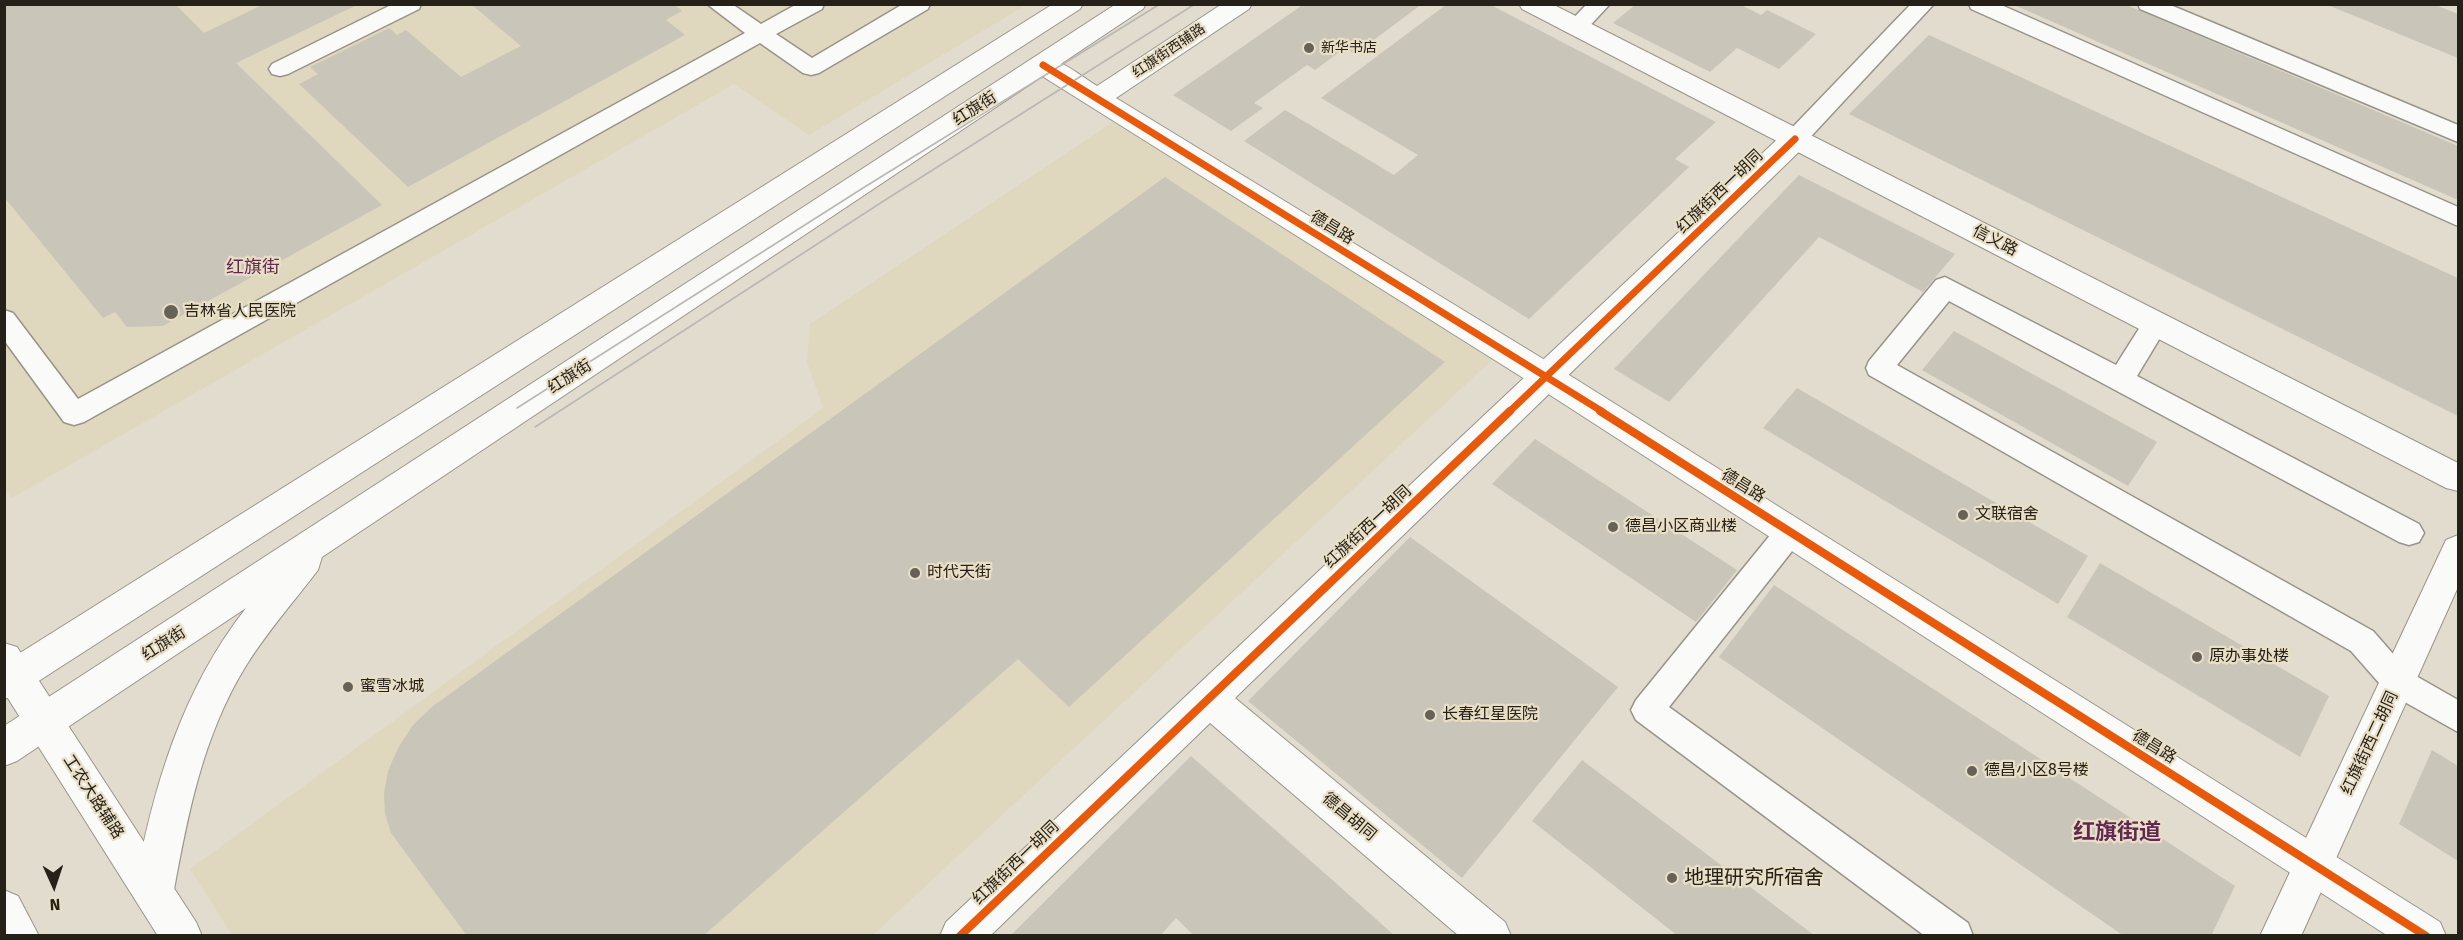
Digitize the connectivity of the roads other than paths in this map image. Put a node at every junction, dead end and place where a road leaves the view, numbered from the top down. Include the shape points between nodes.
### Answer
1 (411, 4) edge
2 (717, 4) edge
3 (814, 4) edge
4 (920, 4) edge
5 (1071, 4) edge
6 (1134, 4) edge
7 (1240, 4) edge
8 (1531, 4) edge
9 (1600, 4) edge
10 (1924, 4) edge
11 (1979, 4) edge
12 (2148, 4) edge
13 (1576, 27) junction
14 (761, 35) junction
15 (1043, 65) junction
16 (280, 69) dead end
17 (1098, 98) junction
18 (2458, 134) edge
19 (1795, 139) junction
20 (2458, 217) edge
21 (4, 320) edge
22 (2156, 323) junction
23 (1547, 377) junction
24 (2121, 380) junction
25 (2458, 478) edge
26 (1790, 532) junction
27 (2409, 532) dead end
28 (320, 541) junction
29 (2458, 550) edge
30 (8, 673) edge
31 (2398, 682) junction
32 (1208, 698) junction
33 (2458, 717) edge
34 (44, 722) junction
35 (4, 748) edge
36 (2314, 865) junction
37 (154, 890) junction
38 (4, 910) edge
39 (19, 936) edge
40 (182, 936) edge
41 (960, 936) edge
42 (1491, 936) edge
43 (1955, 936) edge
44 (2280, 936) edge
45 (2426, 936) edge

1 - 16 lane
2 - 14 lane
3 - 14 lane
4 - 14 lane via 811,68
5 - 30 street
6 - 15 street, 红旗街
7 - 17 street, 红旗街西辅路
8 - 13 street, 信义路
9 - 13 lane
10 - 19 lane
11 - 20 lane
12 - 18 lane
13 - 19 street, 信义路
14 - 21 lane via 74,414
15 - 17 street, 德昌路
15 - 28 street, 红旗街
17 - 23 street, 德昌路
19 - 22 street, 信义路
19 - 23 street, 红旗街西一胡同
22 - 24 lane
22 - 25 street, 信义路
23 - 26 street, 德昌路
23 - 32 street, 红旗街西一胡同
24 - 27 lane
24 - 31 lane via 1945,287 1879,368 2362,641
26 - 36 street, 德昌路
26 - 43 lane via 1647,710
28 - 34 street, 红旗街
28 - 37 street via 232,657 192,734 169,807
29 - 31 street, 红旗街西二胡同
30 - 34 street, 工农大路辅路
31 - 33 lane
31 - 36 street, 红旗街西二胡同
32 - 41 street, 红旗街西一胡同
32 - 42 street, 德昌胡同
34 - 35 street, 红旗街
34 - 37 street, 工农大路辅路
36 - 44 street, 红旗街西二胡同
36 - 45 street, 德昌路
37 - 40 street, 工农大路辅路
38 - 39 street

